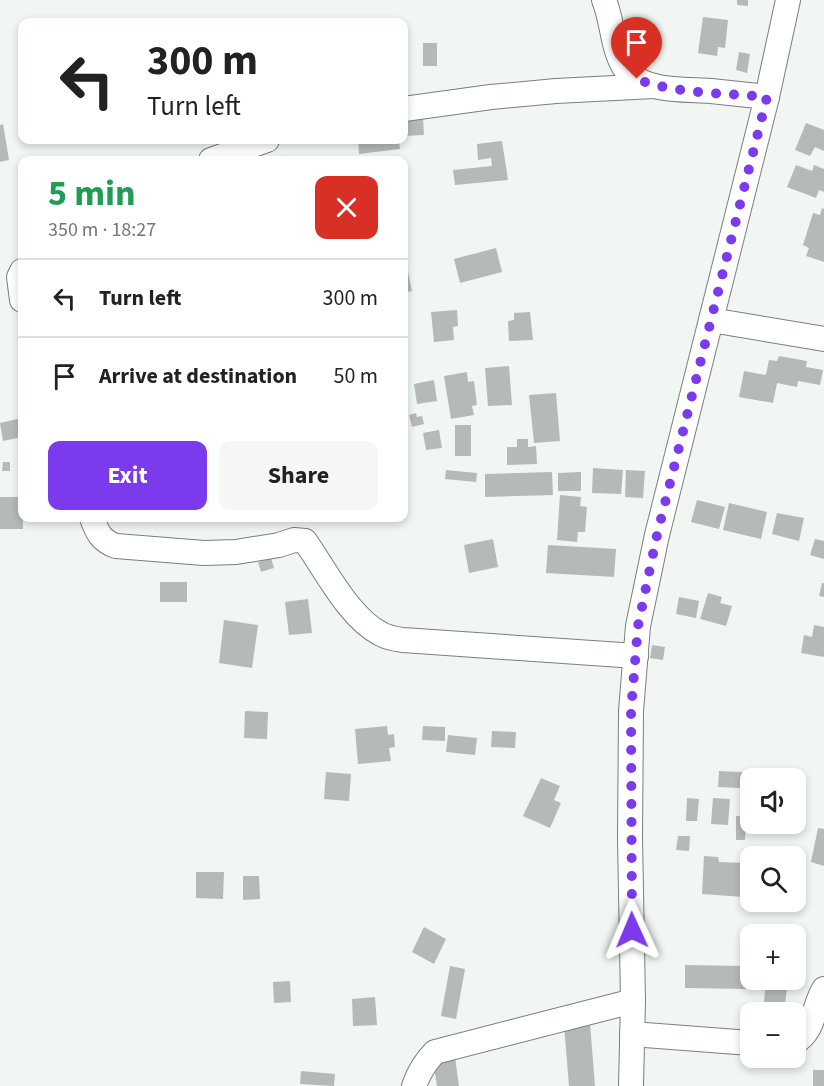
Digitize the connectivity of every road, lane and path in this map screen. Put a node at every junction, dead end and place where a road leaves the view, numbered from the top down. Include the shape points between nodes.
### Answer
1 (604, 0) edge
2 (788, 0) edge
3 (654, 86) junction
4 (767, 97) junction
5 (408, 108) edge
6 (256, 144) edge
7 (223, 156) edge
8 (711, 320) junction
9 (824, 339) edge
10 (94, 522) edge
11 (636, 656) junction
12 (824, 989) edge
13 (633, 1002) junction
14 (806, 1032) edge
15 (632, 1034) junction
16 (740, 1042) edge
17 (414, 1086) edge
18 (630, 1086) edge

1 - 3 street via 617,53 626,69
2 - 4 street
3 - 4 street
3 - 5 street via 556,91
4 - 8 street
6 - 7 street
8 - 9 street
8 - 11 street via 657,535 638,626
10 - 11 street via 106,543 116,546 204,553 305,541 346,602 370,627 387,637
11 - 13 street via 631,711
12 - 14 street
13 - 15 street
13 - 17 street via 435,1053
15 - 16 street
15 - 18 street

